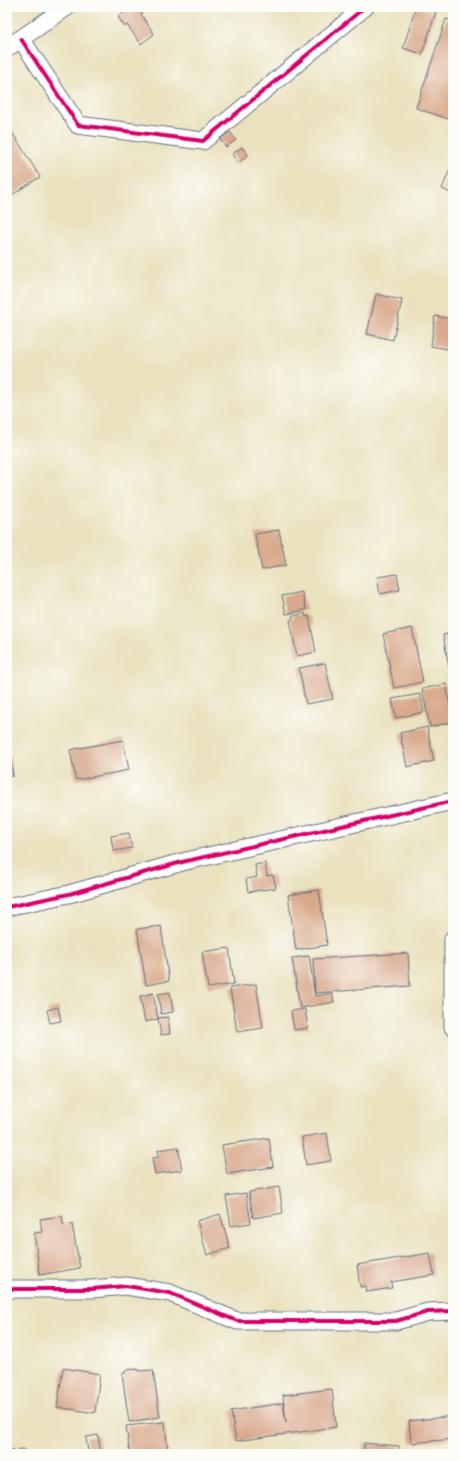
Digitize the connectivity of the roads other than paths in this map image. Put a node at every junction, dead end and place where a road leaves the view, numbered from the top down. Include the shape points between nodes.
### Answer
1 (67, 7) edge
2 (365, 7) edge
3 (14, 43) edge
4 (453, 801) edge
5 (7, 908) edge
6 (453, 939) edge
7 (453, 1028) edge
8 (7, 1289) edge
9 (453, 1311) edge

1 - 3 street
2 - 3 street via 203,141 78,125
4 - 5 street via 182,862 69,894
6 - 7 street
8 - 9 street via 92,1289 126,1286 170,1293 237,1321 396,1321 428,1312

